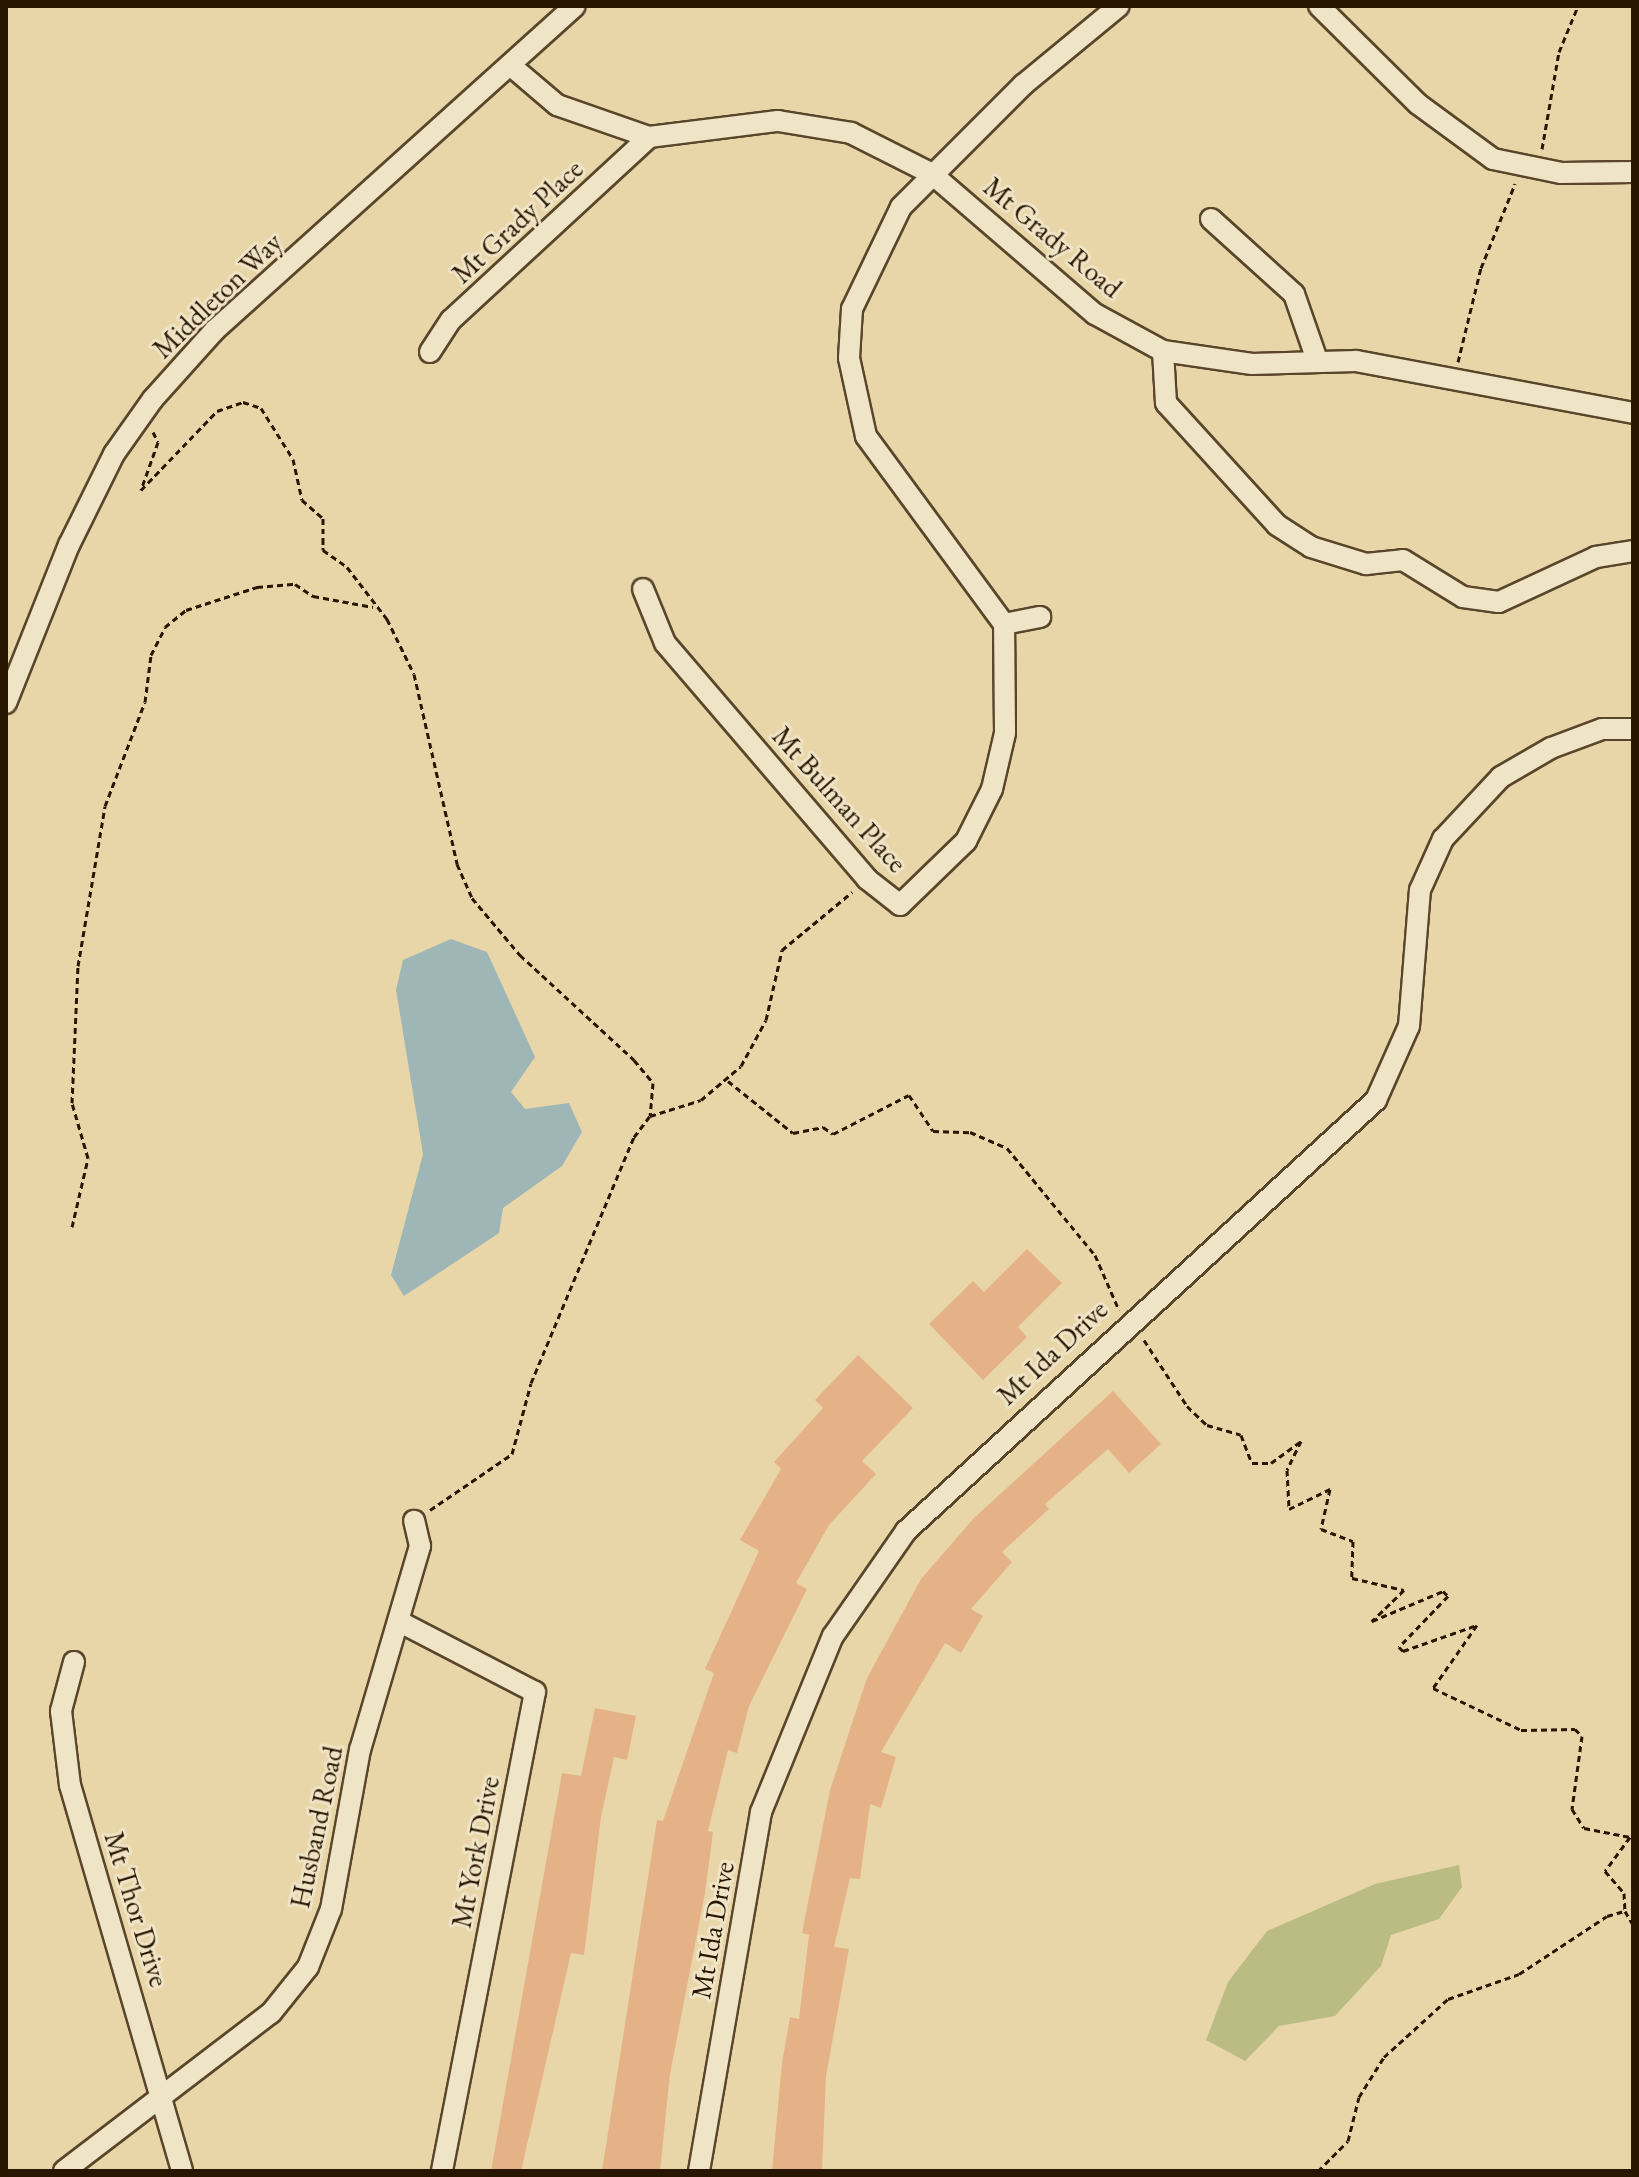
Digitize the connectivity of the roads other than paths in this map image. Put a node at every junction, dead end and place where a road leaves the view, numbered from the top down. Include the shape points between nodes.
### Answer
1 (575, 6) edge
2 (1119, 6) edge
3 (1319, 6) edge
4 (510, 65) junction
5 (649, 137) junction
6 (1633, 172) edge
7 (932, 174) junction
8 (1211, 219) dead end
9 (1163, 351) junction
10 (430, 352) dead end
11 (1317, 360) junction
12 (1633, 413) edge
13 (1633, 551) edge
14 (643, 589) dead end
15 (1040, 617) dead end
16 (1004, 624) junction
17 (6, 703) edge
18 (1633, 729) edge
19 (414, 1521) road end
20 (400, 1622) junction
21 (74, 1662) dead end
22 (162, 2092) junction
23 (64, 2171) edge
24 (182, 2171) edge
25 (442, 2171) edge
26 (699, 2171) edge

1 - 4 street, Middleton Way
2 - 7 street
3 - 6 street via 1418,104 1493,159 1530,167
4 - 5 street, Mt Grady Road via 557,105
4 - 17 street, Middleton Way via 215,330 142,414 69,545
5 - 7 street, Mt Grady Road via 778,121 851,133
5 - 10 street, Mt Grady Place via 451,320
7 - 9 street, Mt Grady Road via 1095,314
7 - 16 street via 901,207 867,265 852,309 849,358 866,436
8 - 11 street via 1294,294
9 - 11 street, Mt Grady Road via 1252,364
9 - 13 street via 1166,403 1277,525 1311,547 1366,564 1403,560 1463,597 1499,602 1596,557
11 - 12 street, Mt Grady Road
14 - 16 street, Mt Bulman Place via 665,643 867,879 900,905 966,841 992,789 1005,733
15 - 16 street
18 - 26 street, Mt Ida Drive via 1602,729 1513,769 1443,839 1420,890 1409,1026 1376,1100 906,1531 833,1636 761,1812
19 - 20 street, Husband Road via 420,1546
20 - 22 street, Husband Road via 360,1750 331,1909 308,1967 271,2013
20 - 25 street, Mt York Drive via 535,1692
21 - 22 street, Mt Thor Drive via 61,1711 70,1785
22 - 23 street, Husband Road
22 - 24 street, Mt Thor Drive

